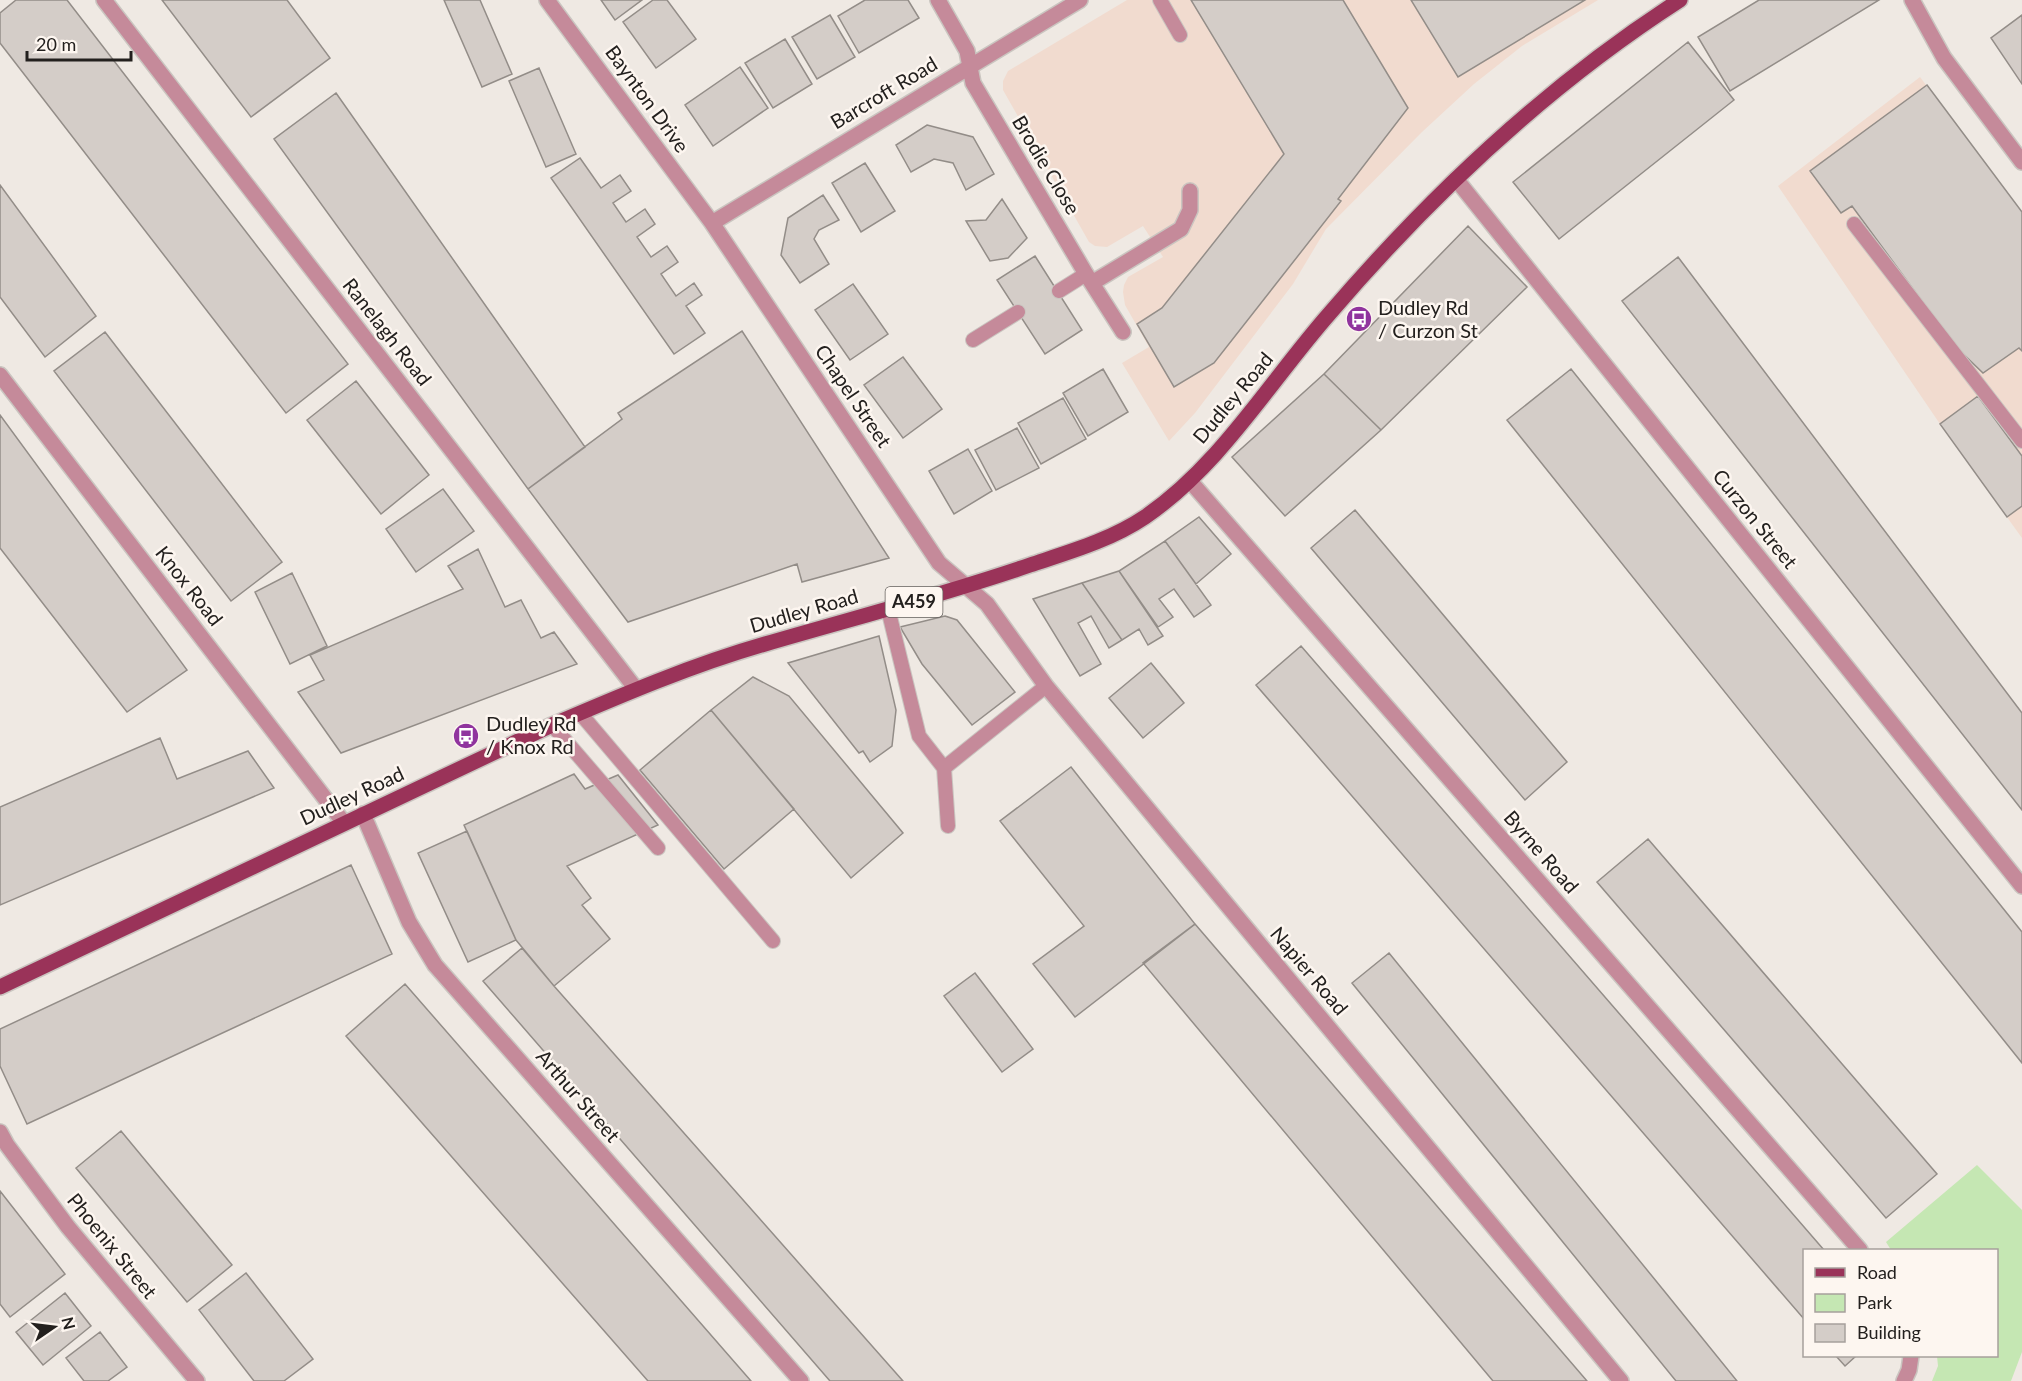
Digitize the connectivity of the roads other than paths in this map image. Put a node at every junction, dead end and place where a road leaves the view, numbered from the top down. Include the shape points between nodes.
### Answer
1 (104, 0) edge
2 (548, 0) edge
3 (938, 0) edge
4 (1080, 0) edge
5 (1160, 0) edge
6 (1680, 0) edge
7 (1912, 0) edge
8 (1180, 35) dead end
9 (969, 65) junction
10 (2022, 162) edge
11 (1456, 179) junction
12 (1190, 191) dead end
13 (712, 223) junction
14 (1854, 224) dead end
15 (1089, 279) junction
16 (1059, 291) dead end
17 (1018, 312) dead end
18 (1122, 332) dead end
19 (973, 340) dead end
20 (0, 375) edge
21 (2022, 441) edge
22 (1190, 481) junction
23 (966, 587) junction
24 (888, 609) junction
25 (1046, 686) junction
26 (636, 689) junction
27 (580, 713) junction
28 (552, 725) junction
29 (944, 768) junction
30 (363, 814) junction
31 (344, 823) junction
32 (948, 826) dead end
33 (658, 848) dead end
34 (2022, 886) edge
35 (772, 941) dead end
36 (0, 987) edge
37 (0, 1132) edge
38 (1858, 1249) edge
39 (1911, 1357) edge
40 (197, 1381) edge
41 (801, 1381) edge
42 (1621, 1381) edge
43 (1904, 1381) edge

1 - 26 street, Ranelagh Road
2 - 13 street, Baynton Drive
3 - 9 street via 967,51
4 - 9 street, Barcroft Road
5 - 8 lane
6 - 11 main road, Dudley Road / A459 via 1607,49
7 - 10 street via 1944,58
9 - 13 street, Barcroft Road
9 - 15 street, Brodie Close via 973,83
11 - 22 main road, Dudley Road / A459 via 1329,314
11 - 34 street, Curzon Street
12 - 15 street via 1190,210 1181,229
13 - 23 street, Chapel Street via 939,562
14 - 21 lane
15 - 16 lane
15 - 18 street, Brodie Close
17 - 19 lane
20 - 31 street, Knox Road
22 - 23 main road, Dudley Road / A459 via 1142,519 1117,532 1085,547
22 - 38 street, Byrne Road
23 - 24 main road, Dudley Road / A459
23 - 25 street, Napier Road via 987,604
24 - 26 main road, Dudley Road / A459 via 716,659
24 - 29 lane via 919,736
25 - 29 lane
25 - 42 street, Napier Road
26 - 27 main road, Dudley Road / A459
27 - 28 main road, Dudley Road / A459
27 - 35 lane
28 - 30 main road, Dudley Road / A459
28 - 33 lane
29 - 32 lane
30 - 31 main road, Dudley Road / A459
30 - 41 street, Arthur Street via 409,922 435,965
31 - 36 main road, Dudley Road / A459
37 - 40 street, Phoenix Street via 68,1227
39 - 43 street

